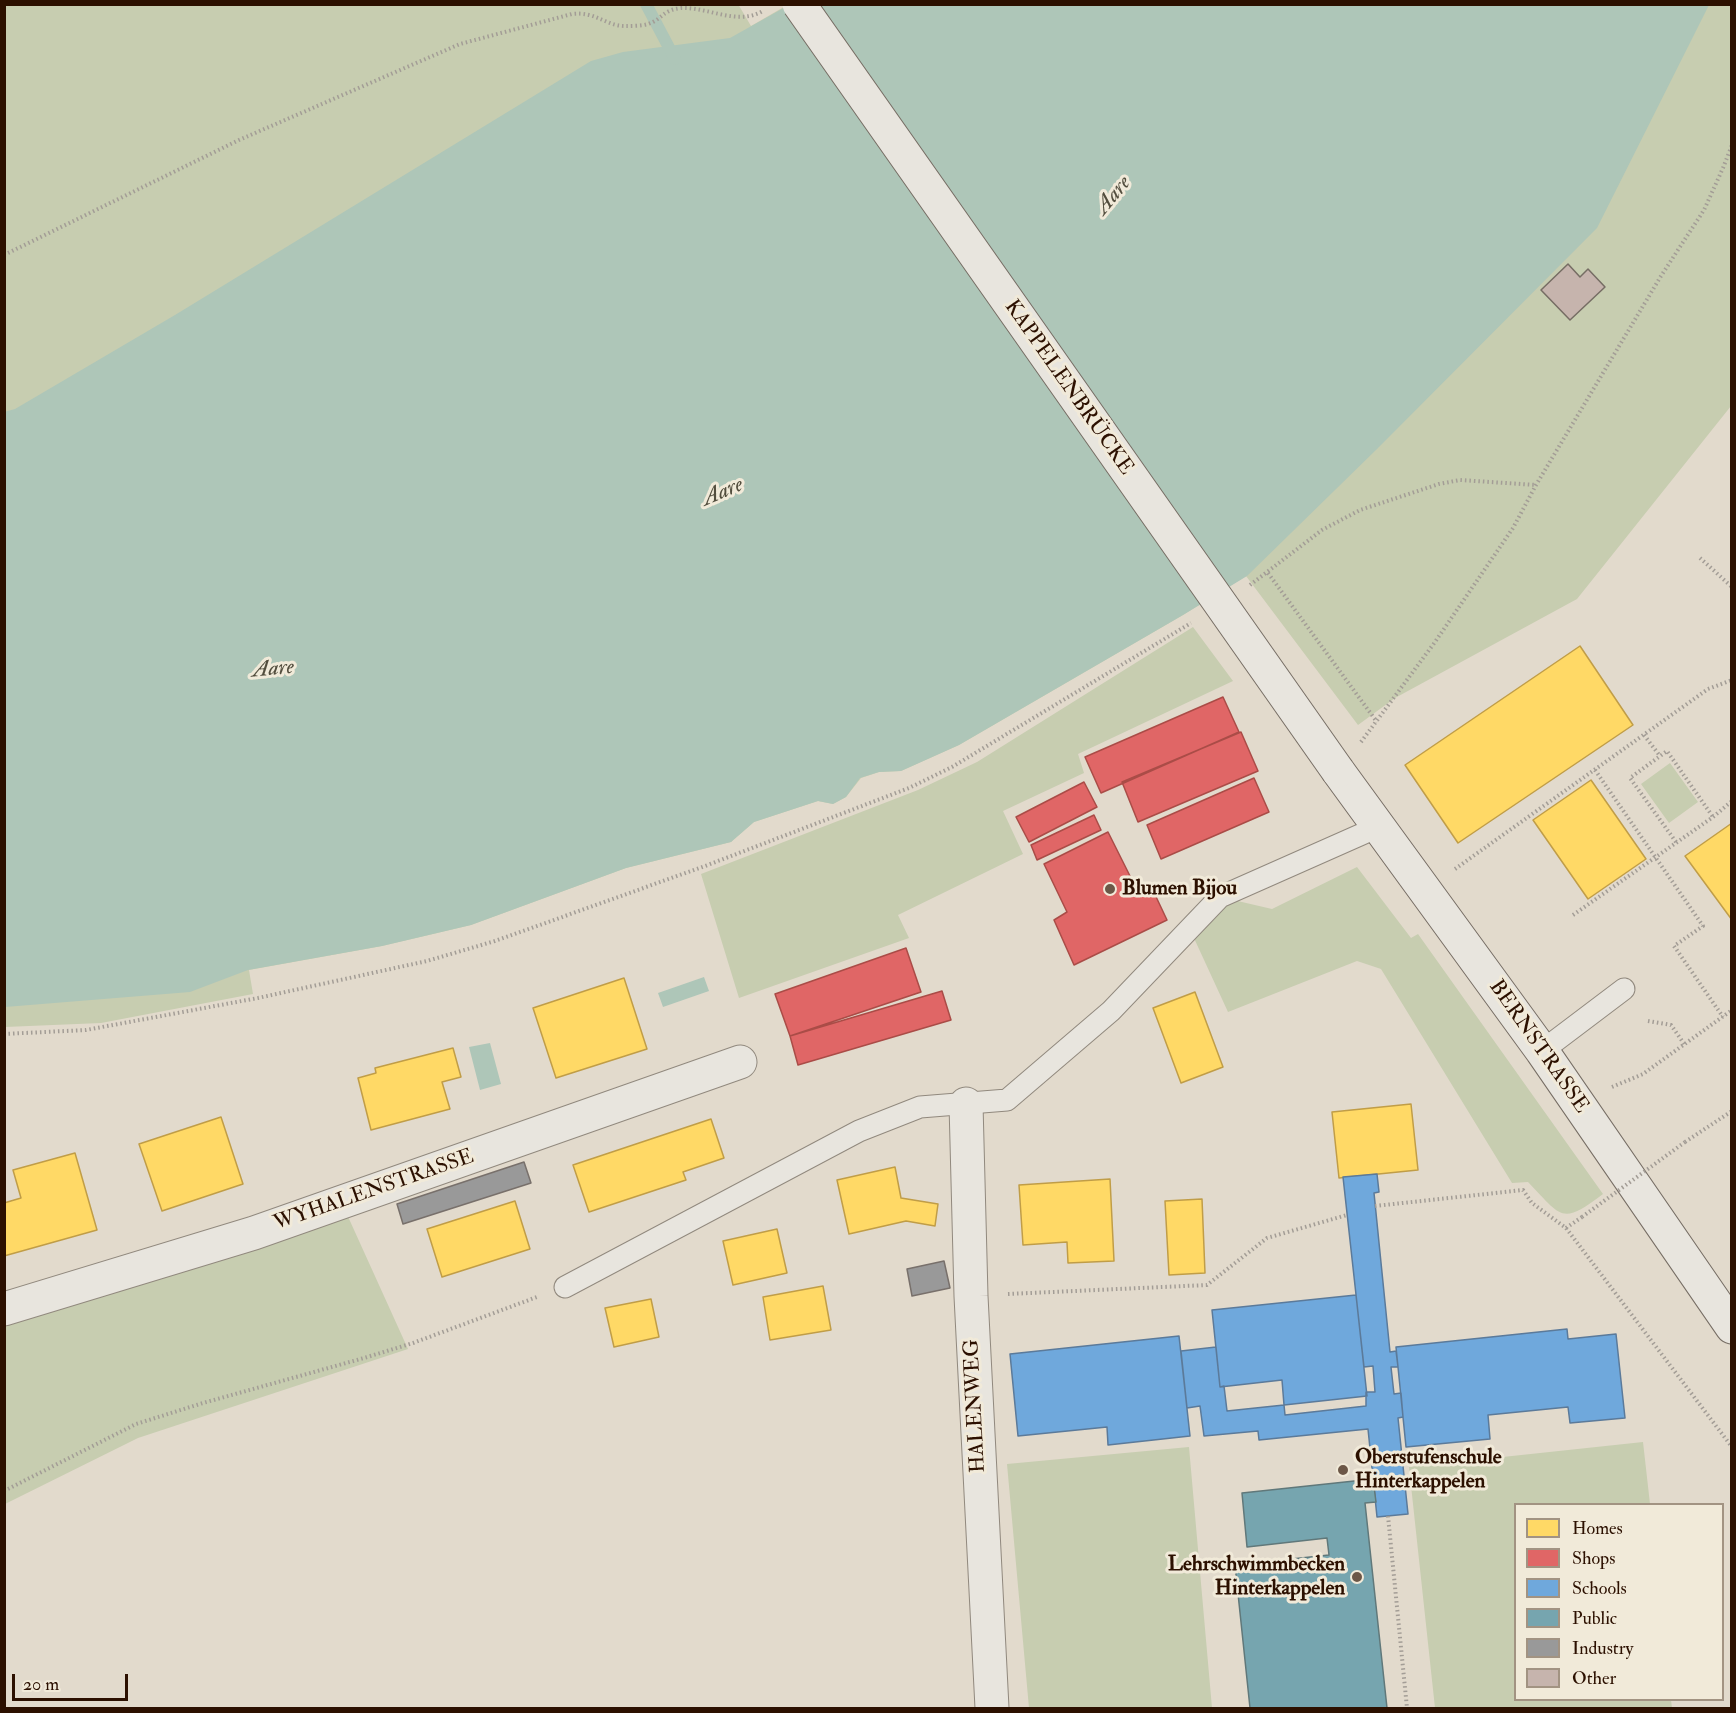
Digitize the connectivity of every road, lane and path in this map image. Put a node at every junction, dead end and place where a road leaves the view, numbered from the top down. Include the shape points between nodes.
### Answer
1 (673, 4) edge
2 (783, 7) edge
3 (668, 10) junction
4 (1731, 145) edge
5 (4, 255) edge
6 (1536, 485) junction
7 (1700, 558) dead end
8 (1268, 573) junction
9 (1731, 587) edge
10 (1246, 588) dead end
11 (1200, 617) dead end
12 (1731, 680) edge
13 (1377, 722) junction
14 (1644, 735) junction
15 (1660, 756) junction
16 (1595, 770) junction
17 (1338, 771) junction
18 (1731, 801) edge
19 (1713, 817) junction
20 (1378, 827) junction
21 (1676, 842) junction
22 (1656, 857) junction
23 (1425, 890) junction
24 (1573, 915) dead end
25 (1624, 988) dead end
26 (1731, 1010) edge
27 (1723, 1017) junction
28 (1648, 1022) dead end
29 (4, 1034) edge
30 (1685, 1045) junction
31 (1542, 1051) junction
32 (740, 1062) dead end
33 (1578, 1101) junction
34 (966, 1104) junction
35 (1731, 1111) edge
36 (1375, 1206) dead end
37 (1347, 1215) dead end
38 (1566, 1228) junction
39 (566, 1287) joint
40 (971, 1296) junction
41 (4, 1309) edge
42 (1731, 1327) edge
43 (1731, 1447) edge
44 (4, 1491) edge
45 (1388, 1516) dead end
46 (992, 1708) edge
47 (1407, 1708) edge

1 - 3 path
2 - 3 path via 741,17 684,8
2 - 17 main road, KAPPELENBRÜCKE, bridge
3 - 5 path via 649,24 621,26 584,12 460,44 239,140
4 - 6 path via 1704,210
6 - 8 path via 1483,480 1439,484 1334,522
6 - 13 path via 1513,528
7 - 9 path
8 - 10 path
8 - 13 path
11 - 29 path via 952,767 909,788 495,941 427,961 258,998 86,1030
12 - 14 path via 1708,689
13 - 17 path
14 - 15 path
14 - 16 path
15 - 19 path via 1666,751
15 - 21 path via 1630,778
16 - 22 path
16 - 23 path
17 - 20 main road, BERNSTRASSE
18 - 19 path
19 - 21 path
20 - 23 main road, BERNSTRASSE
20 - 34 lane via 1220,897 1111,1011 1007,1100
21 - 22 path
22 - 24 path
22 - 27 path via 1703,926 1674,946
23 - 31 main road, BERNSTRASSE
25 - 31 lane
26 - 27 path
27 - 30 path
28 - 30 path via 1671,1025
30 - 33 path via 1643,1074
31 - 33 main road, BERNSTRASSE
32 - 41 main road, WYHALENSTRASSE via 254,1233
33 - 42 main road, BERNSTRASSE
34 - 39 lane via 920,1107 859,1131
34 - 40 main road, HALENWEG
35 - 38 path, bridge
36 - 38 path via 1523,1190 1532,1203
37 - 40 path via 1267,1238 1207,1285
38 - 43 path
39 - 44 path via 384,1352 136,1424
40 - 46 main road, HALENWEG
45 - 47 path

